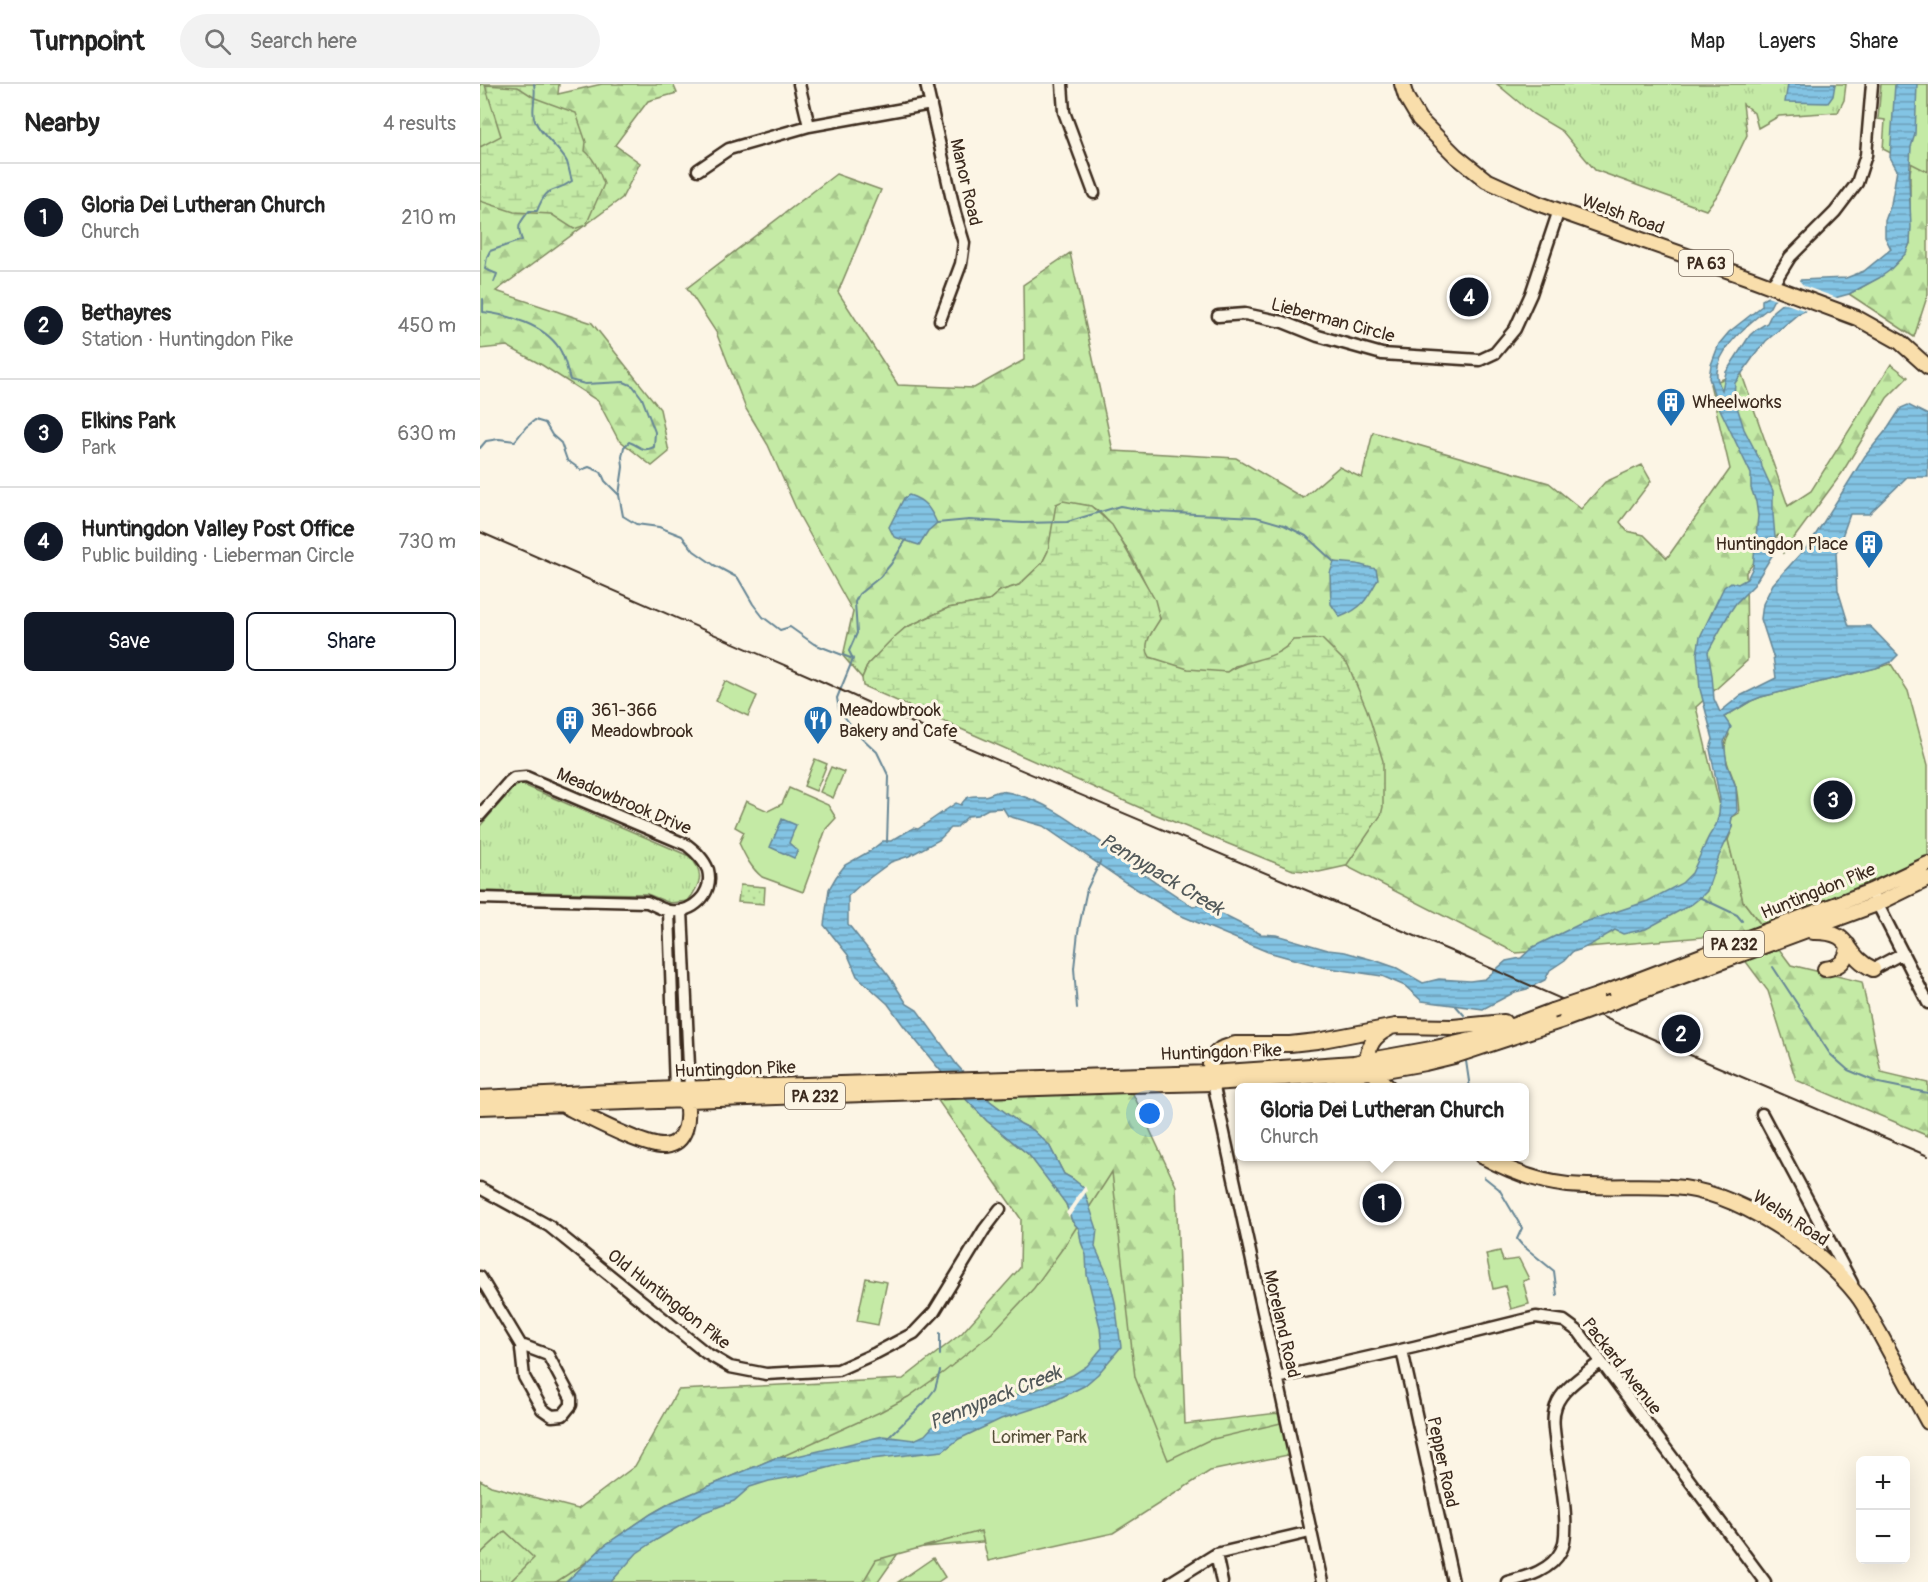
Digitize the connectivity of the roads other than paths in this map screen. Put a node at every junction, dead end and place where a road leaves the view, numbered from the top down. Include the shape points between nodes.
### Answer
1 (799, 84) edge
2 (926, 84) edge
3 (1062, 84) edge
4 (1401, 84) edge
5 (1872, 84) edge
6 (931, 104) junction
7 (809, 126) junction
8 (698, 170) dead end
9 (1094, 193) dead end
10 (1559, 210) junction
11 (1775, 287) junction
12 (1218, 316) dead end
13 (940, 320) dead end
14 (1928, 367) edge
15 (480, 815) edge
16 (1928, 864) edge
17 (1928, 879) edge
18 (1874, 897) junction
19 (480, 898) edge
20 (669, 910) junction
21 (682, 910) junction
22 (1802, 933) junction
23 (1848, 945) junction
24 (1903, 953) junction
25 (1825, 969) dead end
26 (1873, 969) joint
27 (1928, 1004) edge
28 (1533, 1018) junction
29 (1396, 1026) junction
30 (1370, 1067) junction
31 (1212, 1078) junction
32 (1141, 1079) junction
33 (1384, 1083) edge
34 (675, 1089) junction
35 (688, 1095) junction
36 (480, 1098) edge
37 (563, 1105) junction
38 (480, 1107) edge
39 (1762, 1114) dead end
40 (1492, 1161) edge
41 (480, 1188) edge
42 (1000, 1209) dead end
43 (481, 1280) edge
44 (1858, 1296) junction
45 (522, 1347) junction
46 (1402, 1350) junction
47 (1600, 1362) junction
48 (1277, 1378) junction
49 (1928, 1422) edge
50 (1310, 1532) junction
51 (1216, 1554) junction
52 (1171, 1582) edge
53 (1222, 1582) edge
54 (1322, 1582) edge
55 (1453, 1582) edge
56 (1507, 1582) edge
57 (1765, 1582) edge

1 - 7 street
2 - 6 street, Manor Road
3 - 9 street via 1064,112
4 - 10 main road, Welsh Road / PA 63 via 1419,119 1486,180
5 - 11 street via 1866,155 1857,183 1835,212 1791,256
6 - 7 street
6 - 13 street, Manor Road via 964,243 961,264
7 - 8 street via 729,149
10 - 11 main road, Welsh Road / PA 63
10 - 12 street, Lieberman Circle via 1515,329 1495,353 1480,360 1382,354 1283,322 1245,314
11 - 14 main road, Welsh Road / PA 63 via 1881,330
15 - 21 street, Meadowbrook Drive via 509,782 526,777 687,845 701,855 708,870 708,882 698,903
16 - 18 main road, Huntingdon Pike / PA 232
17 - 18 main road, Huntingdon Pike / PA 232
18 - 22 main road, Huntingdon Pike / PA 232
18 - 24 street
18 - 28 main road, Huntingdon Pike / PA 232, bridge
19 - 20 street via 647,902
20 - 21 street
20 - 34 street
21 - 35 street
22 - 23 main road via 1834,934
22 - 30 main road, Huntingdon Pike / PA 232, bridge via 1454,1056 1425,1063
23 - 25 main road via 1840,965
23 - 26 main road via 1858,961
24 - 26 street
24 - 27 street
28 - 29 main road via 1469,1027
28 - 30 main road, Huntingdon Pike / PA 232 via 1480,1038
29 - 30 main road via 1380,1033 1371,1043 1367,1051
29 - 31 main road via 1317,1041 1234,1044 1221,1048 1212,1059
30 - 31 main road, Huntingdon Pike / PA 232
30 - 33 main road
31 - 32 main road, Huntingdon Pike / PA 232
31 - 48 street, Moreland Road
32 - 35 main road, Huntingdon Pike / PA 232 via 1008,1078
32 - 35 main road, Huntingdon Pike / PA 232 via 944,1092
34 - 35 main road, Huntingdon Pike / PA 232
34 - 36 main road, Huntingdon Pike / PA 232
35 - 37 main road, Huntingdon Pike / PA 232
35 - 37 main road via 687,1128 665,1146 627,1135
37 - 38 main road, Huntingdon Pike / PA 232
39 - 44 street
40 - 44 main road, Welsh Road via 1531,1177 1567,1185 1676,1187 1736,1204 1815,1251
41 - 42 street, Old Huntingdon Pike via 549,1226 706,1353 730,1367 766,1374 838,1370 914,1333 934,1312
43 - 45 street
44 - 49 main road, Welsh Road
45 - 45 street via 524,1377 542,1409 552,1416 563,1414 571,1405 571,1398 552,1359
46 - 47 street, Packard Avenue via 1536,1317 1564,1321 1579,1332
46 - 48 street, Packard Avenue
46 - 55 street, Pepper Road
47 - 56 street via 1563,1393 1555,1407 1553,1425 1566,1529 1561,1551 1546,1567
47 - 57 street, Packard Avenue
48 - 50 street, Moreland Road
50 - 51 street
50 - 54 street, Moreland Road
51 - 52 street
51 - 53 street

